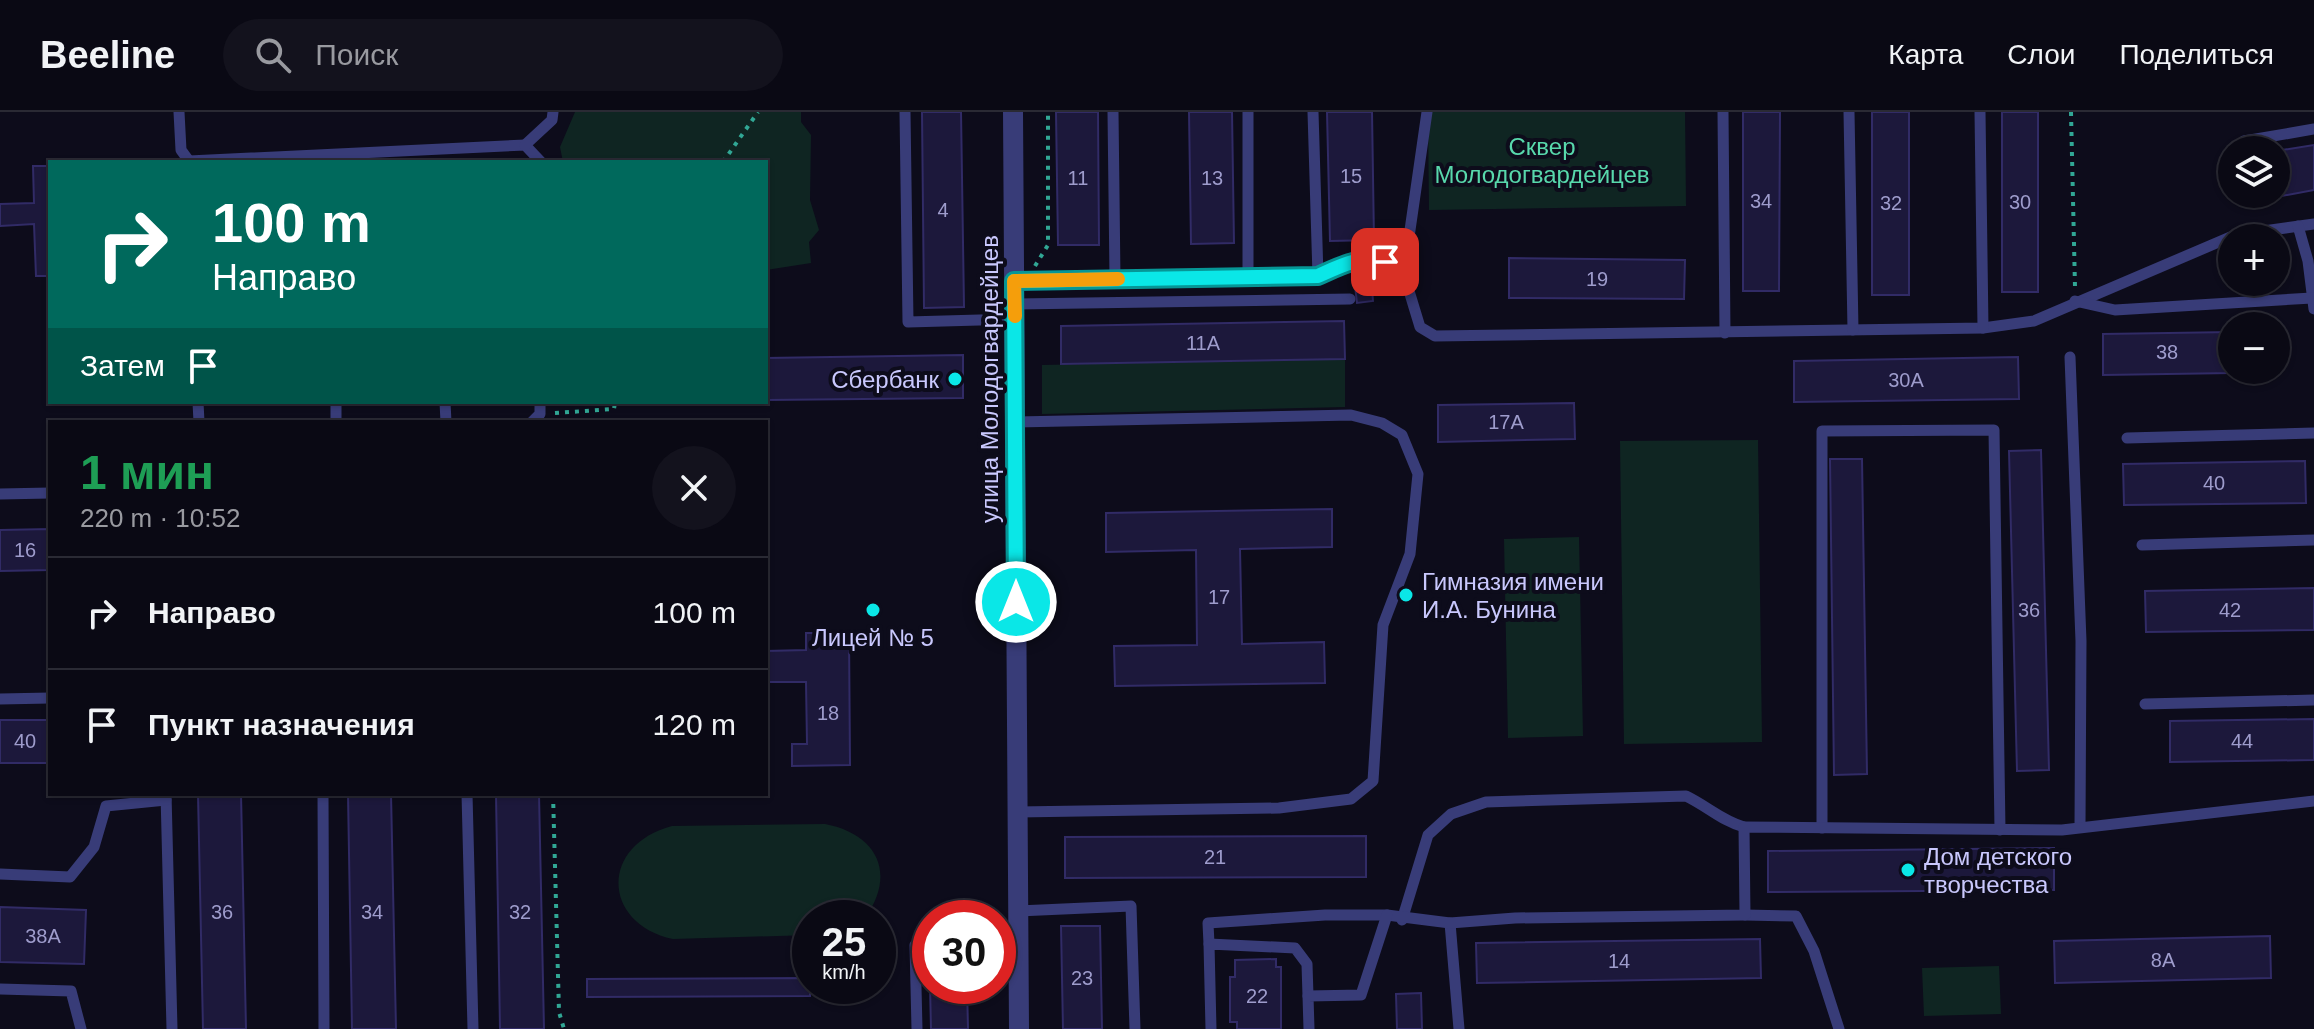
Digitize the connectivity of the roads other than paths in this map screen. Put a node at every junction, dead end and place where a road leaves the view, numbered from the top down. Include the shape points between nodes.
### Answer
1 (179, 112) edge
2 (553, 112) edge
3 (905, 112) edge
4 (1013, 112) edge
5 (1113, 112) edge
6 (1248, 112) edge
7 (1313, 112) edge
8 (1427, 112) edge
9 (1723, 112) edge
10 (1849, 112) edge
11 (1980, 112) edge
12 (2314, 129) edge
13 (2273, 136) edge
14 (525, 145) junction
15 (445, 157) edge
16 (330, 159) edge
17 (188, 160) edge
18 (283, 160) edge
19 (539, 160) edge
20 (2314, 224) edge
21 (2298, 226) junction
22 (1385, 262) junction
23 (1318, 276) junction
24 (1248, 277) junction
25 (1115, 279) junction
26 (1014, 281) junction
27 (1350, 299) dead end
28 (2075, 301) junction
29 (2313, 303) edge
30 (1014, 312) junction
31 (1983, 328) junction
32 (1853, 330) junction
33 (1725, 333) junction
34 (2070, 357) dead end
35 (1015, 422) junction
36 (2314, 433) edge
37 (2127, 438) dead end
38 (48, 493) edge
39 (0, 494) edge
40 (2314, 540) edge
41 (2142, 545) dead end
42 (48, 698) edge
43 (0, 699) edge
44 (2314, 700) edge
45 (2145, 704) dead end
46 (323, 796) edge
47 (467, 796) edge
48 (166, 797) edge
49 (2314, 801) edge
50 (1018, 812) junction
51 (1744, 827) junction
52 (2080, 827) junction
53 (1822, 828) junction
54 (2000, 830) junction
55 (0, 874) edge
56 (1018, 911) junction
57 (1387, 915) junction
58 (1745, 915) junction
59 (1402, 920) junction
60 (1450, 923) junction
61 (1209, 944) junction
62 (0, 989) edge
63 (1308, 996) junction
64 (916, 1004) edge
65 (81, 1029) edge
66 (172, 1029) edge
67 (324, 1029) edge
68 (473, 1029) edge
69 (917, 1029) edge
70 (1019, 1029) edge
71 (1135, 1029) edge
72 (1211, 1029) edge
73 (1309, 1029) edge
74 (1459, 1029) edge
75 (1839, 1029) edge

1 - 17 lane via 181,150
2 - 14 lane via 552,120
3 - 30 lane via 908,322
4 - 26 street, улица Молодогвардейцев
5 - 25 lane
6 - 24 lane
7 - 23 lane
8 - 22 lane via 1409,237
9 - 33 lane
10 - 32 lane
11 - 31 lane
12 - 13 lane
14 - 15 lane
14 - 19 lane
15 - 16 lane
16 - 18 lane
20 - 21 lane
21 - 28 lane via 2235,235
21 - 29 lane
22 - 23 lane via 1352,261
22 - 33 lane via 1396,265 1420,327 1435,336
23 - 24 lane
24 - 25 lane
25 - 26 lane
26 - 30 street, улица Молодогвардейцев
27 - 30 lane
28 - 29 lane via 2115,310
28 - 31 lane via 2034,321
30 - 35 street, улица Молодогвардейцев
31 - 32 lane
32 - 33 lane
34 - 52 lane via 2081,641
35 - 50 street, улица Молодогвардейцев
35 - 50 lane via 1351,415 1402,435 1418,474 1410,554 1383,625 1373,781 1351,799 1279,808
36 - 37 lane
38 - 39 lane
40 - 41 lane
42 - 43 lane
44 - 45 lane
46 - 67 lane
47 - 68 lane
48 - 55 lane via 106,806 94,847 70,877
48 - 66 lane
49 - 52 lane
50 - 56 street, улица Молодогвардейцев
51 - 53 lane
51 - 58 lane
51 - 59 lane via 1725,822 1686,796 1486,802 1451,814 1428,835
52 - 54 lane
53 - 54 lane
53 - 54 lane via 1822,431 1994,430
56 - 70 street, улица Молодогвардейцев
56 - 71 lane via 1131,906
57 - 59 lane
57 - 61 lane via 1208,923
57 - 63 lane via 1361,995
58 - 60 lane
58 - 75 lane via 1796,916 1814,951
59 - 60 lane
60 - 74 lane
61 - 63 lane via 1295,948 1307,964
61 - 72 lane
62 - 65 lane via 71,991
63 - 73 lane
64 - 69 lane

